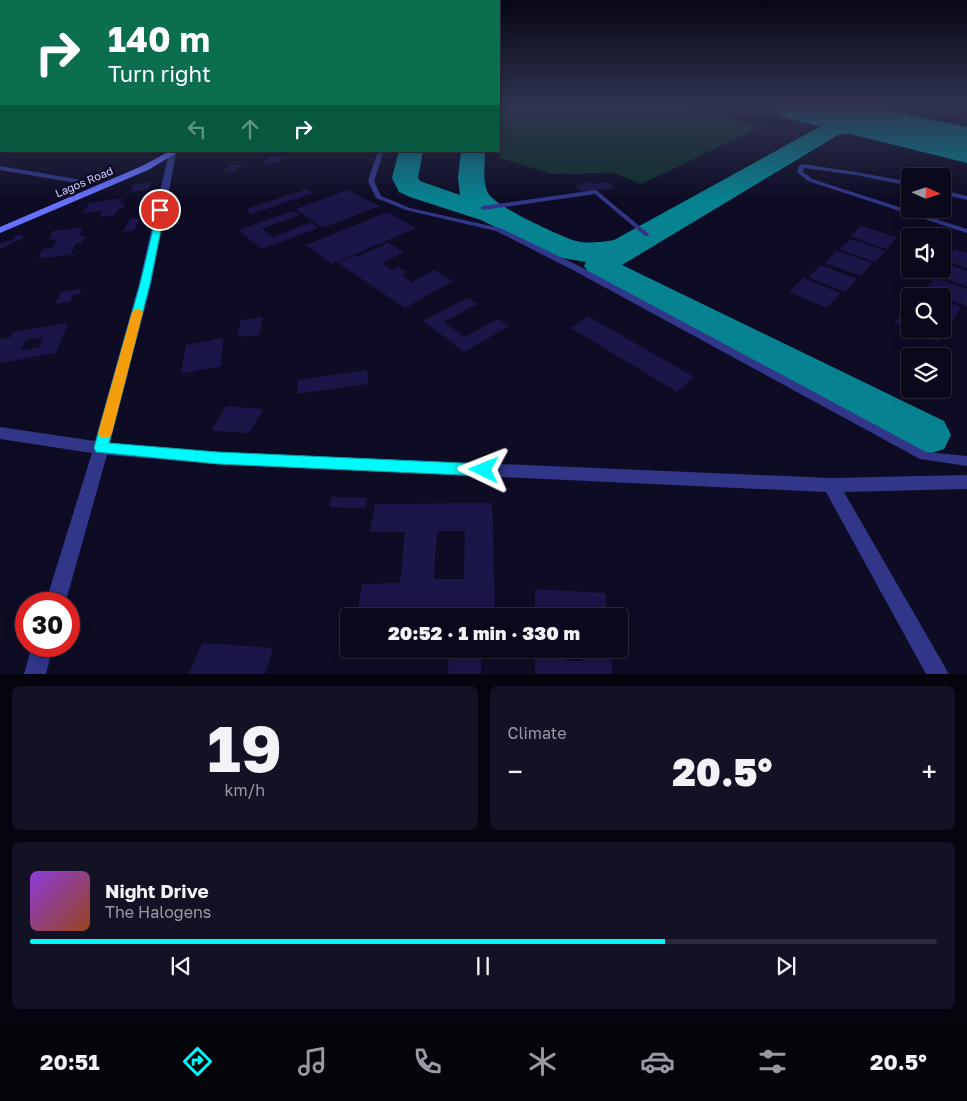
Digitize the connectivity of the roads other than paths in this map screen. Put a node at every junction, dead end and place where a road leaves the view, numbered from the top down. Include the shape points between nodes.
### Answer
1 (171, 152) edge
2 (381, 152) edge
3 (0, 168) edge
4 (82, 182) dead end
5 (901, 182) edge
6 (951, 194) edge
7 (967, 198) edge
8 (484, 208) dead end
9 (901, 210) edge
10 (927, 218) edge
11 (0, 223) edge
12 (0, 230) edge
13 (967, 231) edge
14 (647, 235) dead end
15 (0, 434) edge
16 (101, 448) junction
17 (967, 461) edge
18 (967, 482) edge
19 (831, 485) junction
20 (59, 592) edge
21 (40, 657) edge
22 (35, 674) edge
23 (938, 674) edge

1 - 11 main road, Lagos Road
1 - 12 main road, Lagos Road via 133,173
1 - 16 street via 145,284
2 - 17 lane via 371,181 378,197 408,209 498,229 924,456
3 - 4 street
5 - 9 lane via 802,166 800,172 810,180
6 - 7 lane
8 - 14 lane via 596,192
10 - 13 lane
15 - 16 street
16 - 19 street via 228,458
16 - 20 street
18 - 19 street
19 - 23 street
21 - 22 street

